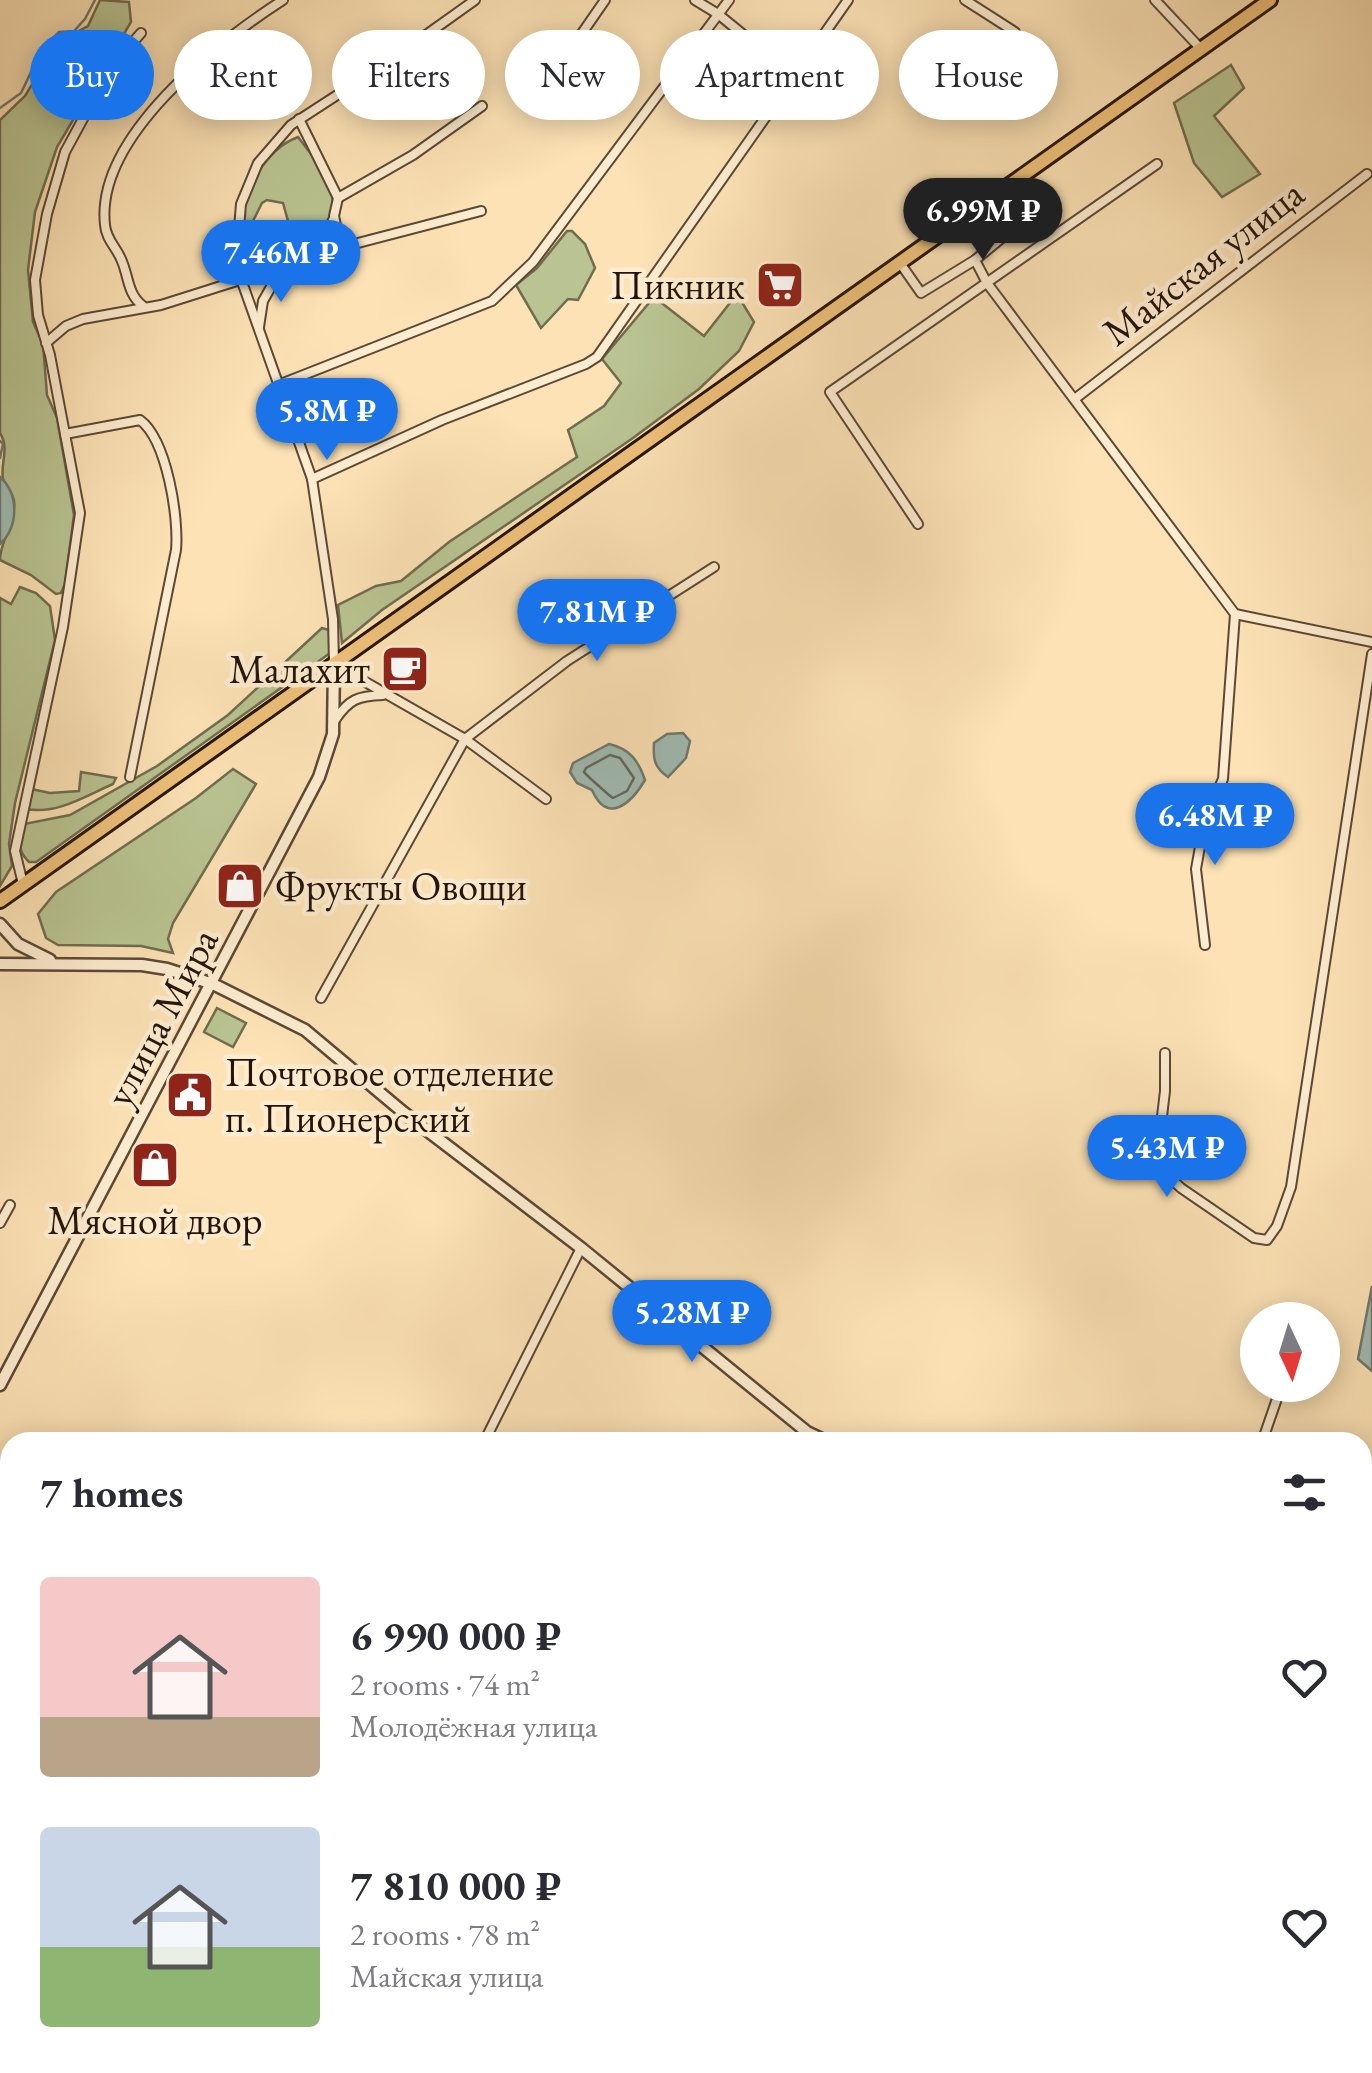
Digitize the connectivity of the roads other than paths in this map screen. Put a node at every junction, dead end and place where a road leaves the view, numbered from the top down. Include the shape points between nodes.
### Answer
1 (283, 0) edge
2 (475, 0) edge
3 (604, 0) edge
4 (695, 0) edge
5 (729, 0) edge
6 (848, 0) edge
7 (966, 0) edge
8 (1155, 0) edge
9 (1270, 0) edge
10 (718, 14) junction
11 (584, 30) edge
12 (738, 30) edge
13 (827, 30) edge
14 (1012, 30) edge
15 (1201, 49) junction
16 (312, 111) edge
17 (82, 120) edge
18 (299, 120) edge
19 (300, 120) edge
20 (462, 120) edge
21 (763, 120) edge
22 (1157, 164) dead end
23 (1367, 174) dead end
24 (992, 197) junction
25 (338, 198) junction
26 (481, 211) dead end
27 (334, 216) junction
28 (342, 248) junction
29 (308, 256) junction
30 (975, 260) junction
31 (900, 262) junction
32 (284, 267) junction
33 (240, 280) junction
34 (987, 283) junction
35 (144, 306) junction
36 (259, 332) junction
37 (46, 344) junction
38 (278, 385) junction
39 (1076, 398) junction
40 (65, 434) junction
41 (312, 479) junction
42 (918, 524) dead end
43 (714, 567) dead end
44 (1235, 614) junction
45 (1372, 642) edge
46 (1372, 654) edge
47 (334, 664) junction
48 (383, 694) junction
49 (335, 720) junction
50 (465, 739) junction
51 (130, 777) dead end
52 (546, 799) dead end
53 (23, 884) junction
54 (0, 900) edge
55 (0, 924) edge
56 (1204, 945) dead end
57 (0, 964) edge
58 (61, 964) junction
59 (213, 984) junction
60 (320, 998) dead end
61 (1165, 1053) dead end
62 (10, 1205) dead end
63 (0, 1222) edge
64 (581, 1248) junction
65 (5, 1365) edge
66 (0, 1385) edge
67 (1276, 1402) edge
68 (489, 1432) edge
69 (806, 1432) edge
70 (1265, 1432) edge

1 - 35 street via 190,72 138,125 119,155 104,224 131,294
2 - 16 street
3 - 11 street
4 - 10 street
5 - 10 street
6 - 13 street
7 - 14 street
8 - 15 street
9 - 15 main road
10 - 12 street
10 - 38 street via 533,262 492,301
15 - 24 main road
17 - 37 street via 47,214 36,280
18 - 33 street via 274,142 248,181 236,226
19 - 25 street
20 - 25 street
21 - 41 street via 596,357
22 - 34 street
23 - 39 street, Майская улица
24 - 30 street via 1014,228
24 - 31 main road
25 - 27 street
26 - 28 street
27 - 28 street
27 - 29 street
28 - 29 street
29 - 32 street
30 - 31 street via 922,293
30 - 34 street
31 - 47 main road
32 - 33 street
32 - 36 street via 263,300
33 - 35 street
33 - 36 street
34 - 39 street
34 - 42 street via 830,392
35 - 37 street via 84,319
36 - 38 street
37 - 40 street
38 - 41 street
39 - 44 street
40 - 51 street via 140,420 156,438 174,502 178,531
40 - 53 street via 80,513 63,627 14,851
41 - 47 street
43 - 50 street via 567,661
44 - 45 street
44 - 56 street via 1225,766 1196,869
46 - 61 street via 1291,1187 1273,1235 1260,1241 1162,1170 1156,1148
47 - 48 street
47 - 49 street, улица Мира
47 - 53 main road
48 - 49 street via 358,696
48 - 50 street
49 - 59 street, улица Мира via 319,777
50 - 52 street
50 - 60 street
53 - 54 main road
55 - 58 street via 18,944
57 - 58 street
58 - 59 street via 142,965
59 - 64 street via 305,1030
59 - 65 street, улица Мира
62 - 63 street
64 - 68 street
64 - 69 street
65 - 66 street, улица Мира
67 - 70 street

